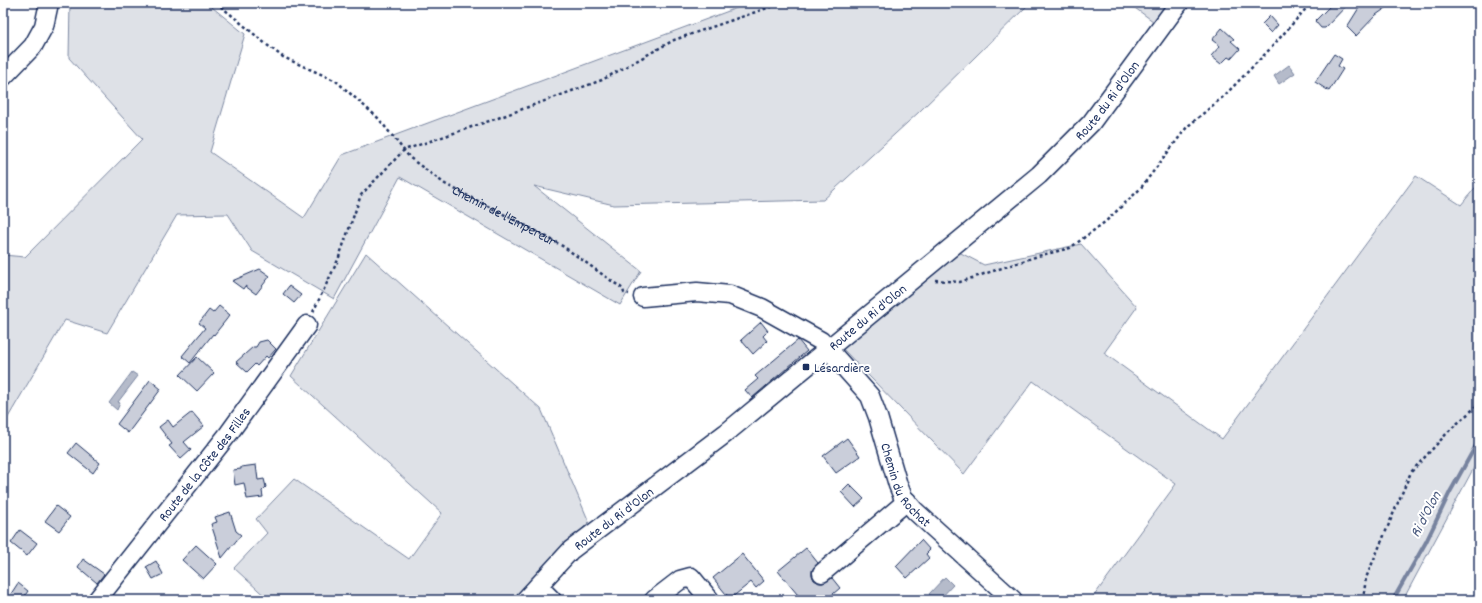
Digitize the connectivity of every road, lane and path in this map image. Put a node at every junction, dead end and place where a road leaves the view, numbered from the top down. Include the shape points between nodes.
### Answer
1 (49, 3) edge
2 (216, 3) edge
3 (782, 3) edge
4 (1180, 3) edge
5 (1311, 3) edge
6 (3, 77) edge
7 (404, 150) junction
8 (914, 279) junction
9 (643, 296) joint
10 (308, 325) joint
11 (827, 349) junction
12 (1479, 404) edge
13 (907, 501) junction
14 (822, 573) dead end
15 (538, 586) junction
16 (97, 600) edge
17 (525, 600) edge
18 (552, 600) edge
19 (654, 600) edge
20 (710, 600) edge
21 (1013, 600) edge
22 (1363, 600) edge

1 - 6 street via 44,26 33,46
2 - 7 path, Chemin de l'Empereur via 283,56 336,81 378,118
3 - 7 path via 674,40 602,80
4 - 8 street, Route du Ri d'Olon via 1091,123 1039,175
5 - 8 path via 1224,96 1186,127 1140,189 1105,222 1070,248 960,282
7 - 9 path, Chemin de l'Empereur via 410,158 445,184 564,247 623,289 624,293
7 - 10 path via 361,195 338,260
8 - 11 street, Route du Ri d'Olon
9 - 11 street via 697,292 730,295 762,308 820,341
10 - 16 street, Route de la Côte des Filles via 229,433
11 - 13 street, Chemin du Rochat via 870,396 898,485
11 - 15 street, Route du Ri d'Olon via 726,433 571,550
12 - 22 path via 1450,430 1411,472 1366,578
13 - 14 street
13 - 21 street, Chemin du Rochat
15 - 17 street, Route du Ri d'Olon
15 - 18 street
19 - 20 street via 680,580 692,577

